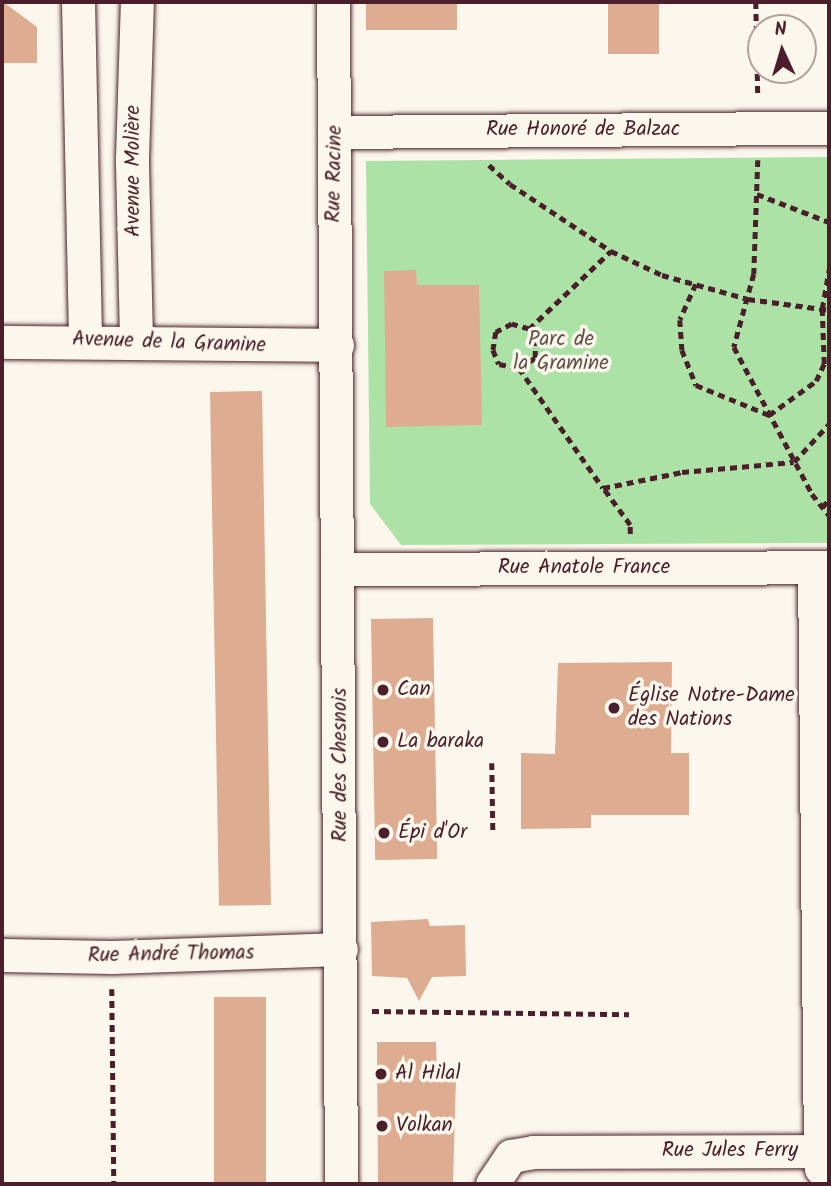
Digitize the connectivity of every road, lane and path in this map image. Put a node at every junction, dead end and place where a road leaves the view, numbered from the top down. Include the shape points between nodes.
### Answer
1 (78, 2) edge
2 (137, 2) edge
3 (333, 2) edge
4 (756, 2) edge
5 (829, 128) edge
6 (759, 129) junction
7 (467, 131) junction
8 (336, 132) junction
9 (757, 194) junction
10 (829, 222) edge
11 (611, 251) junction
12 (829, 270) edge
13 (696, 284) junction
14 (748, 299) junction
15 (821, 309) junction
16 (829, 310) edge
17 (528, 329) junction
18 (85, 339) junction
19 (136, 340) junction
20 (2, 342) edge
21 (337, 345) junction
22 (519, 368) junction
23 (769, 415) junction
24 (829, 424) edge
25 (794, 462) junction
26 (603, 488) junction
27 (829, 500) edge
28 (822, 507) junction
29 (829, 515) edge
30 (822, 567) edge
31 (630, 568) junction
32 (339, 569) junction
33 (492, 763) dead end
34 (493, 830) dead end
35 (341, 948) junction
36 (2, 955) edge
37 (112, 957) junction
38 (340, 1010) junction
39 (629, 1014) dead end
40 (825, 1165) edge
41 (114, 1184) edge
42 (341, 1184) edge
43 (492, 1184) edge

1 - 18 street
2 - 19 street, Avenue Molière via 132,158
3 - 8 street, Rue Racine
4 - 6 path
5 - 6 street, Rue Honoré de Balzac
6 - 7 street, Rue Honoré de Balzac
6 - 9 path
7 - 8 street, Rue Honoré de Balzac
7 - 11 path via 468,145 510,184
8 - 21 street, Rue Racine
9 - 10 path
9 - 14 path via 754,274
11 - 13 path via 662,275
11 - 17 path
12 - 15 path
13 - 14 path
13 - 23 path via 680,320 682,350 696,385
14 - 15 path
14 - 23 path via 737,323 734,347
15 - 16 path
15 - 23 path via 824,364 817,381
17 - 22 path via 535,343 535,358
17 - 22 path via 512,324 495,332 492,350 499,364
18 - 19 street, Avenue de la Gramine
18 - 20 street, Avenue de la Gramine
19 - 21 street, Avenue de la Gramine
21 - 32 street, Rue des Chesnois
22 - 26 path
23 - 25 path
24 - 25 path
25 - 26 path via 682,472
25 - 28 path
26 - 31 path via 630,525
27 - 28 path
28 - 29 path
30 - 31 street, Rue Anatole France
30 - 40 street, Rue Jules Ferry
31 - 32 street, Rue Anatole France
32 - 35 street, Rue des Chesnois
33 - 34 path
35 - 37 street, Rue André Thomas
35 - 38 street, Rue des Chesnois
36 - 37 street, Rue André Thomas
37 - 41 path
38 - 39 path
38 - 42 street, Rue des Chesnois
40 - 43 street, Rue Jules Ferry via 534,1152 511,1156

